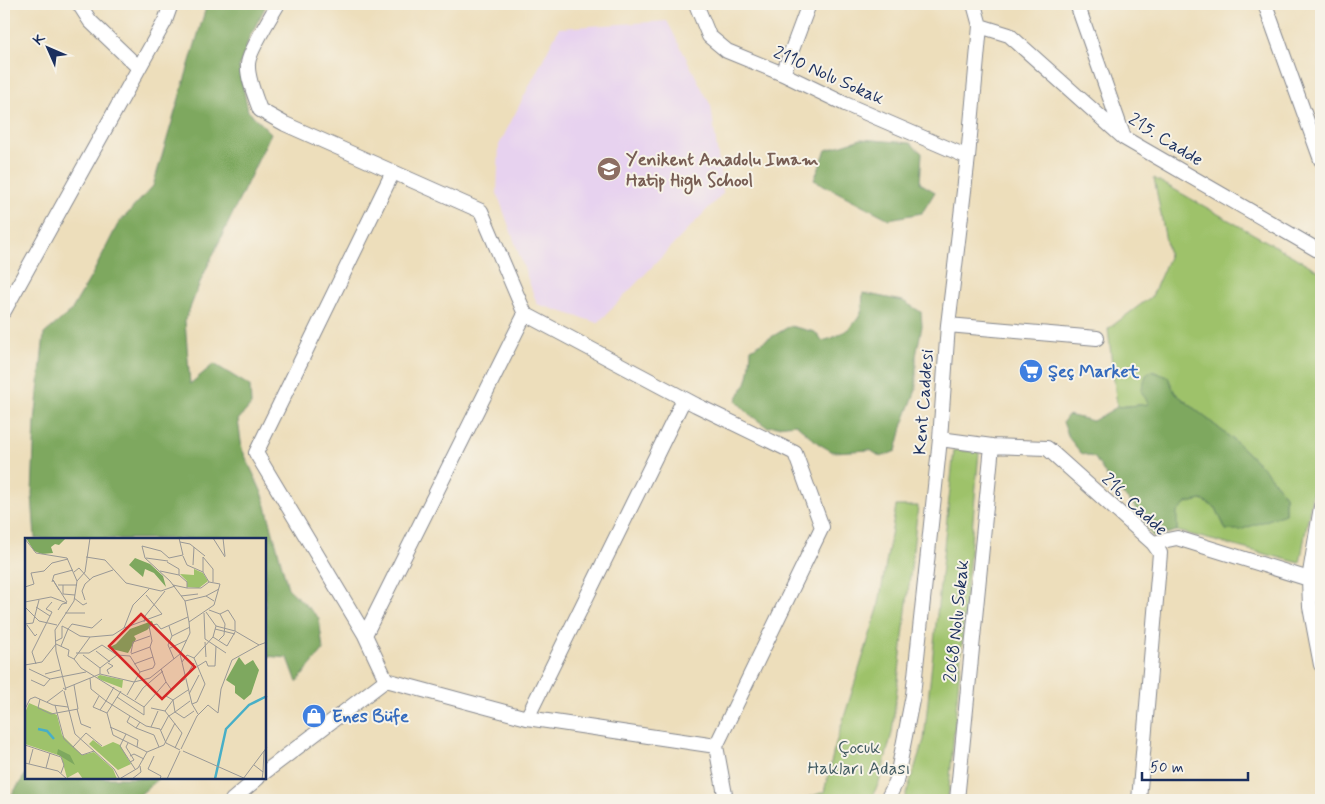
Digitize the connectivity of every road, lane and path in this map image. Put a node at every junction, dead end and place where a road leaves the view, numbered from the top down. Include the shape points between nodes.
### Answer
1 (79, 4) edge
2 (171, 4) edge
3 (278, 4) edge
4 (696, 4) edge
5 (809, 4) edge
6 (974, 4) edge
7 (1077, 4) edge
8 (1265, 4) edge
9 (980, 26) junction
10 (139, 68) junction
11 (783, 74) junction
12 (1124, 138) junction
13 (968, 157) junction
14 (1321, 160) edge
15 (393, 172) junction
16 (1321, 252) edge
17 (4, 311) edge
18 (526, 314) junction
19 (948, 324) junction
20 (1097, 338) dead end
21 (684, 399) junction
22 (940, 440) junction
23 (992, 446) junction
24 (1321, 507) edge
25 (1153, 543) junction
26 (1309, 579) junction
27 (365, 635) junction
28 (1321, 665) edge
29 (386, 680) junction
30 (527, 718) junction
31 (716, 746) junction
32 (266, 771) edge
33 (257, 779) edge
34 (232, 800) edge
35 (726, 800) edge
36 (887, 800) edge
37 (957, 800) edge
38 (1139, 800) edge

1 - 10 street via 90,22
2 - 10 street
3 - 15 street via 247,62 260,110
4 - 11 street, 2110 Nolu Sokak via 709,36 726,51
5 - 11 street
6 - 9 street, Kent Caddesi
7 - 12 street
8 - 14 street
9 - 12 street, 215. Cadde via 1009,35
9 - 13 street, Kent Caddesi
10 - 17 street
11 - 13 street, 2110 Nolu Sokak
12 - 16 street, 215. Cadde
13 - 19 street, Kent Caddesi
15 - 18 street via 481,211
15 - 27 street via 256,453
18 - 21 street
18 - 27 street
19 - 20 street
19 - 22 street, Kent Caddesi
21 - 30 street
21 - 31 street via 795,453 822,527
22 - 23 street, 216. Cadde
22 - 36 street, Kent Caddesi via 913,696 896,782
23 - 25 street, 216. Cadde via 1047,448
23 - 37 street, 2068 Nolu Sokak
24 - 26 street
25 - 26 street via 1177,538
25 - 38 street, 216. Cadde via 1160,553
26 - 28 street via 1310,607
27 - 29 street
29 - 30 street
29 - 32 street
30 - 31 street
31 - 35 street
33 - 34 street

